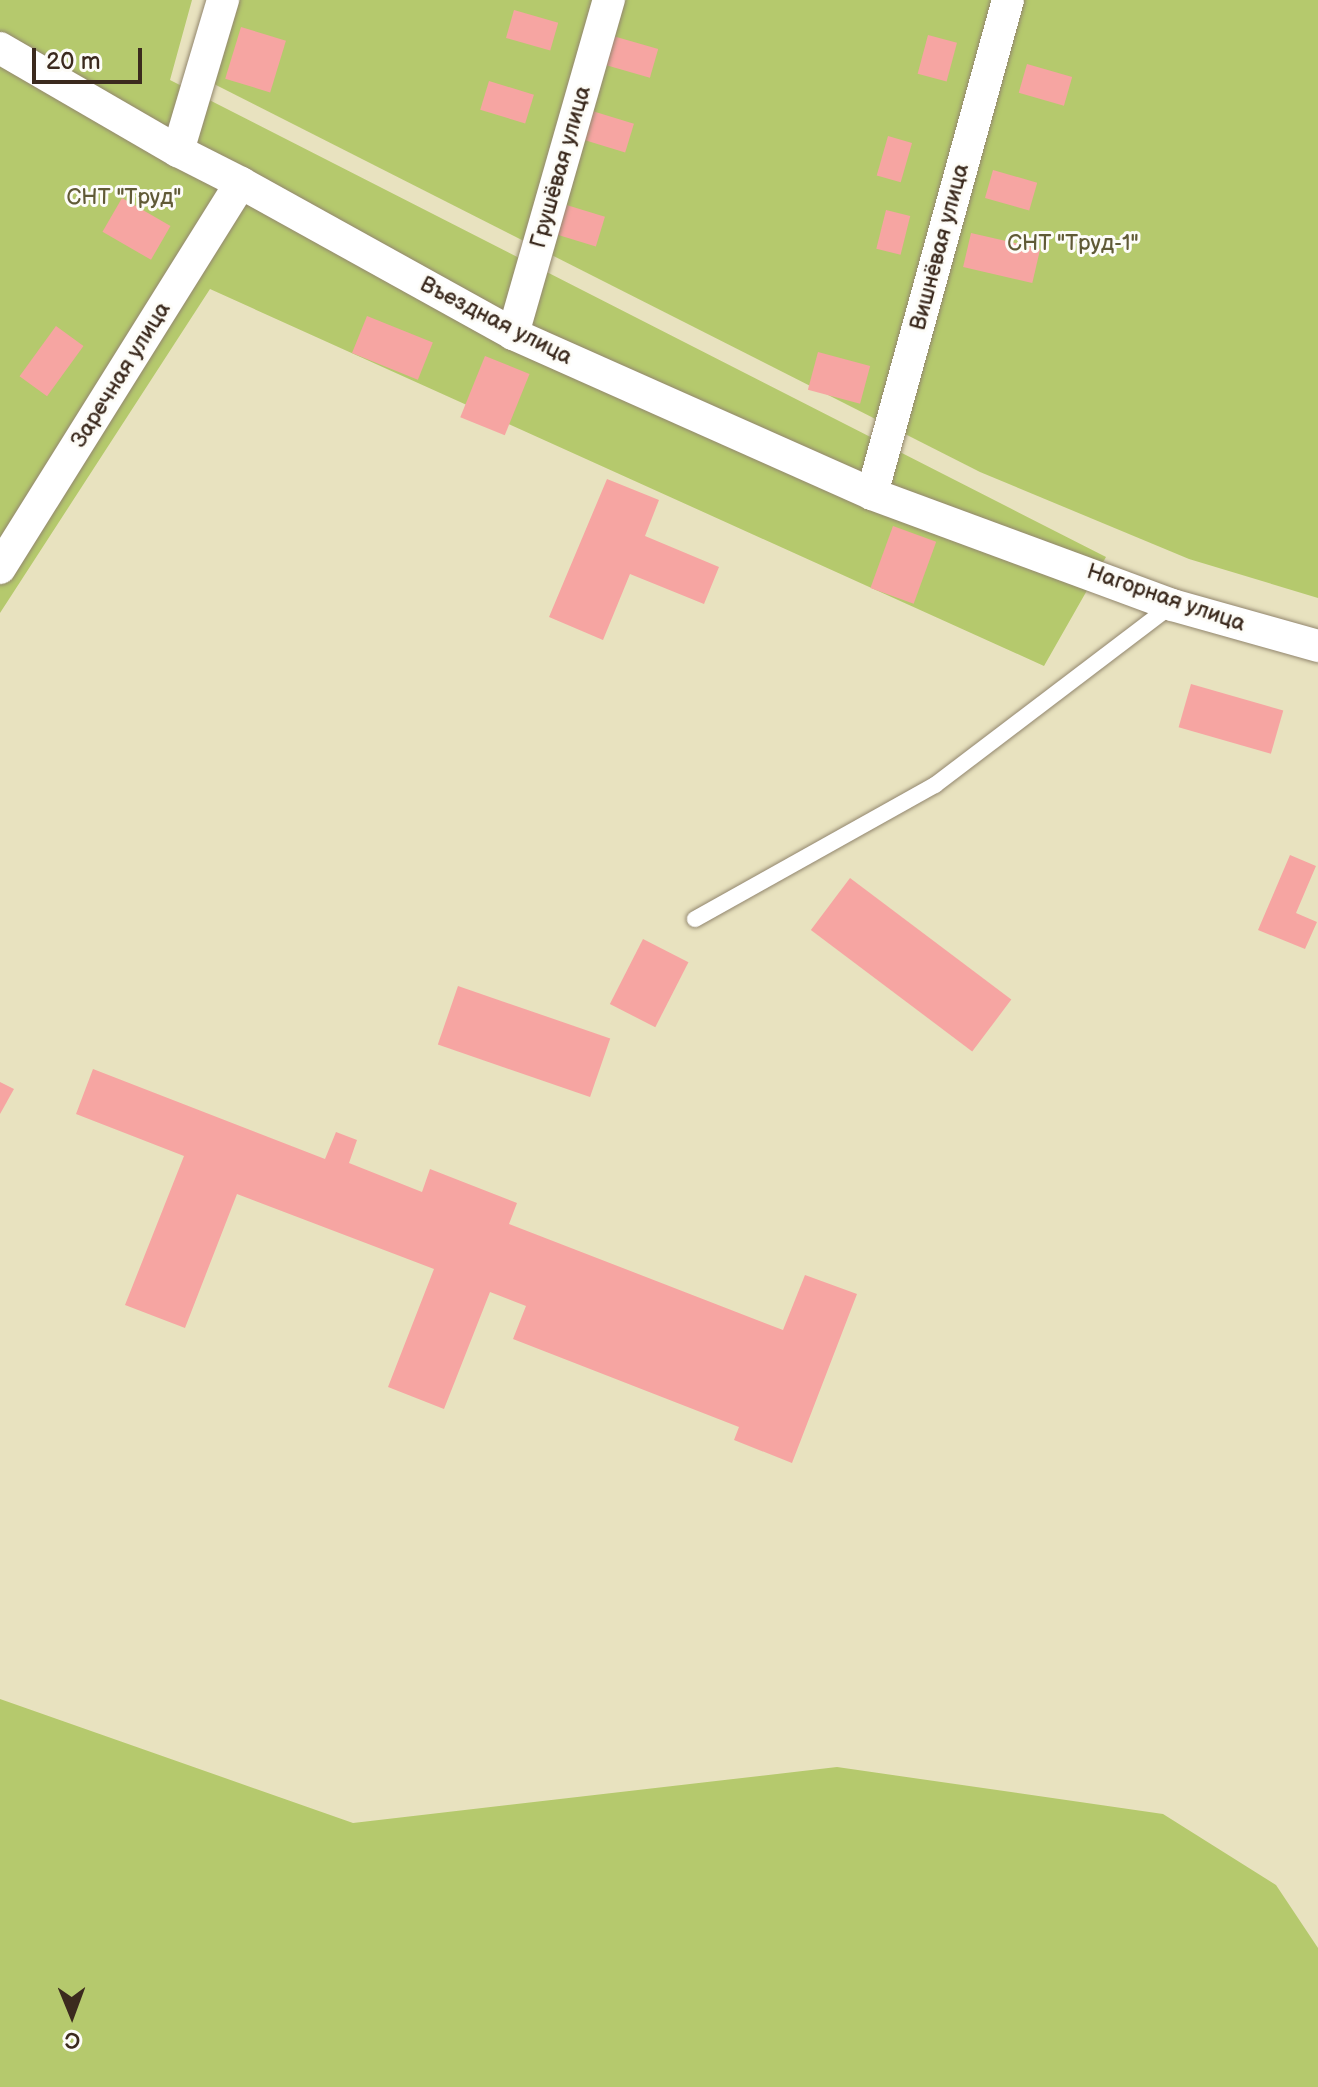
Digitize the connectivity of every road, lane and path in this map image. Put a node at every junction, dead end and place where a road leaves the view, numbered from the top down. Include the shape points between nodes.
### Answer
1 (223, 0) edge
2 (609, 0) edge
3 (1008, 0) edge
4 (0, 48) edge
5 (178, 151) junction
6 (241, 183) junction
7 (513, 334) junction
8 (872, 494) junction
9 (1017, 545) joint
10 (0, 568) edge
11 (1172, 605) junction
12 (1318, 646) edge
13 (695, 919) dead end

1 - 5 street
2 - 7 street, Грушёвая улица
3 - 8 street, Вишнёвая улица
4 - 5 street, Въездная улица
5 - 6 street, Въездная улица
6 - 7 street, Въездная улица
6 - 10 street, Заречная улица
7 - 8 street, Въездная улица
8 - 9 street, Въездная улица
9 - 11 street, Нагорная улица
11 - 12 street, Нагорная улица
11 - 13 lane via 935,785

